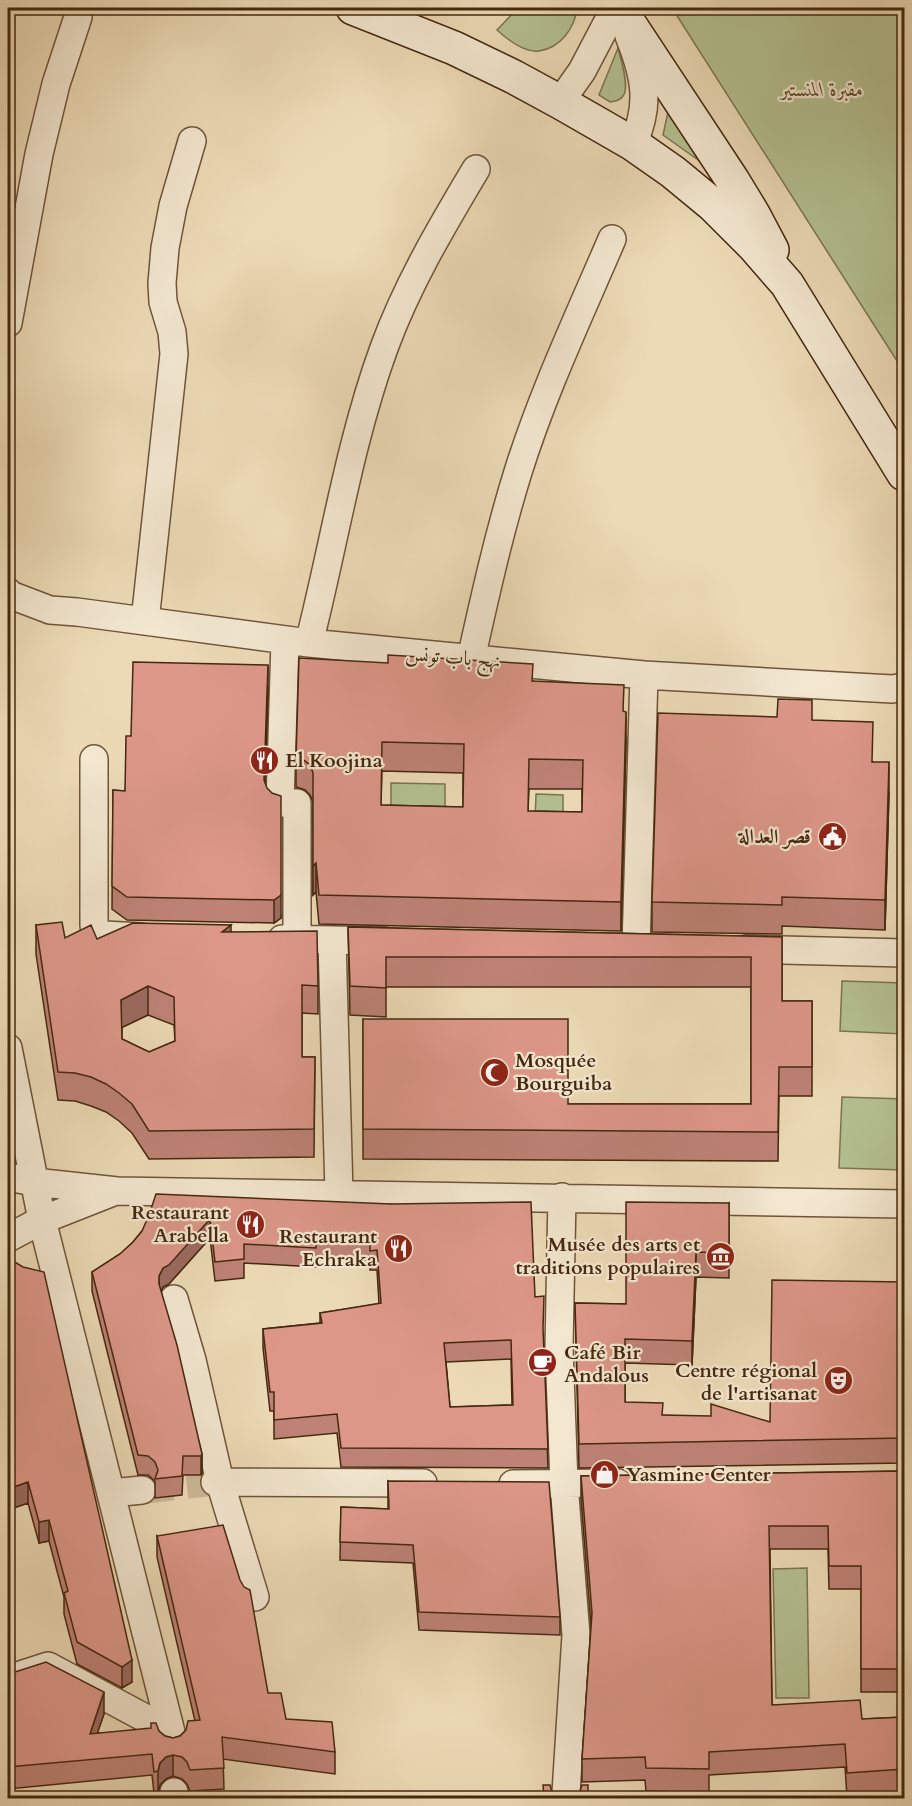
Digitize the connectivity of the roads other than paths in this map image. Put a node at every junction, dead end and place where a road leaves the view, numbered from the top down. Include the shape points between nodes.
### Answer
1 (353, 8) edge
2 (618, 8) edge
3 (78, 17) dead end
4 (560, 102) junction
5 (192, 141) dead end
6 (633, 144) junction
7 (476, 169) dead end
8 (612, 239) dead end
9 (787, 284) junction
10 (8, 323) edge
11 (902, 474) edge
12 (8, 593) edge
13 (144, 621) junction
14 (297, 642) junction
15 (471, 658) junction
16 (644, 675) junction
17 (904, 687) edge
18 (94, 759) dead end
19 (168, 937) edge
20 (262, 939) edge
21 (297, 939) junction
22 (332, 940) junction
23 (414, 942) edge
24 (636, 947) edge
25 (726, 949) edge
26 (904, 952) edge
27 (8, 1048) edge
28 (8, 1177) edge
29 (34, 1182) junction
30 (117, 1191) junction
31 (339, 1193) junction
32 (562, 1197) junction
33 (904, 1204) edge
34 (42, 1220) junction
35 (8, 1238) edge
36 (174, 1299) dead end
37 (217, 1482) junction
38 (646, 1482) edge
39 (446, 1483) edge
40 (493, 1484) edge
41 (564, 1484) junction
42 (142, 1490) tunnel mouth
43 (111, 1493) junction
44 (255, 1597) dead end
45 (8, 1679) edge
46 (566, 1793) dead end

1 - 4 main road via 454,48
2 - 4 street
2 - 6 street via 635,50 645,93 641,127
2 - 9 main road via 733,181
3 - 10 street via 41,145
4 - 6 main road
5 - 13 street via 173,206 162,283 174,354
6 - 9 main road via 713,204
7 - 14 street via 442,227 385,346 349,466 322,592
8 - 15 street via 518,472
9 - 11 main road
12 - 13 street, نهج باب تونس via 50,610
13 - 14 street, نهج باب تونس
14 - 15 street, نهج باب تونس
14 - 21 street via 280,803 297,802
15 - 16 street, نهج باب تونس
16 - 17 street, نهج باب تونس
16 - 24 street
18 - 19 street via 94,926 105,936
20 - 21 street
21 - 22 street
22 - 23 street
22 - 31 street
25 - 26 street
27 - 29 street
28 - 29 street
29 - 30 street
29 - 34 street
30 - 31 street
30 - 34 street
31 - 32 street
32 - 33 street
32 - 41 street via 560,1347
34 - 35 street
34 - 43 street
36 - 37 street via 192,1360
37 - 39 street
37 - 44 street
38 - 41 street
40 - 41 street
41 - 46 street via 576,1635
42 - 43 street
43 - 45 street via 172,1738 48,1666

